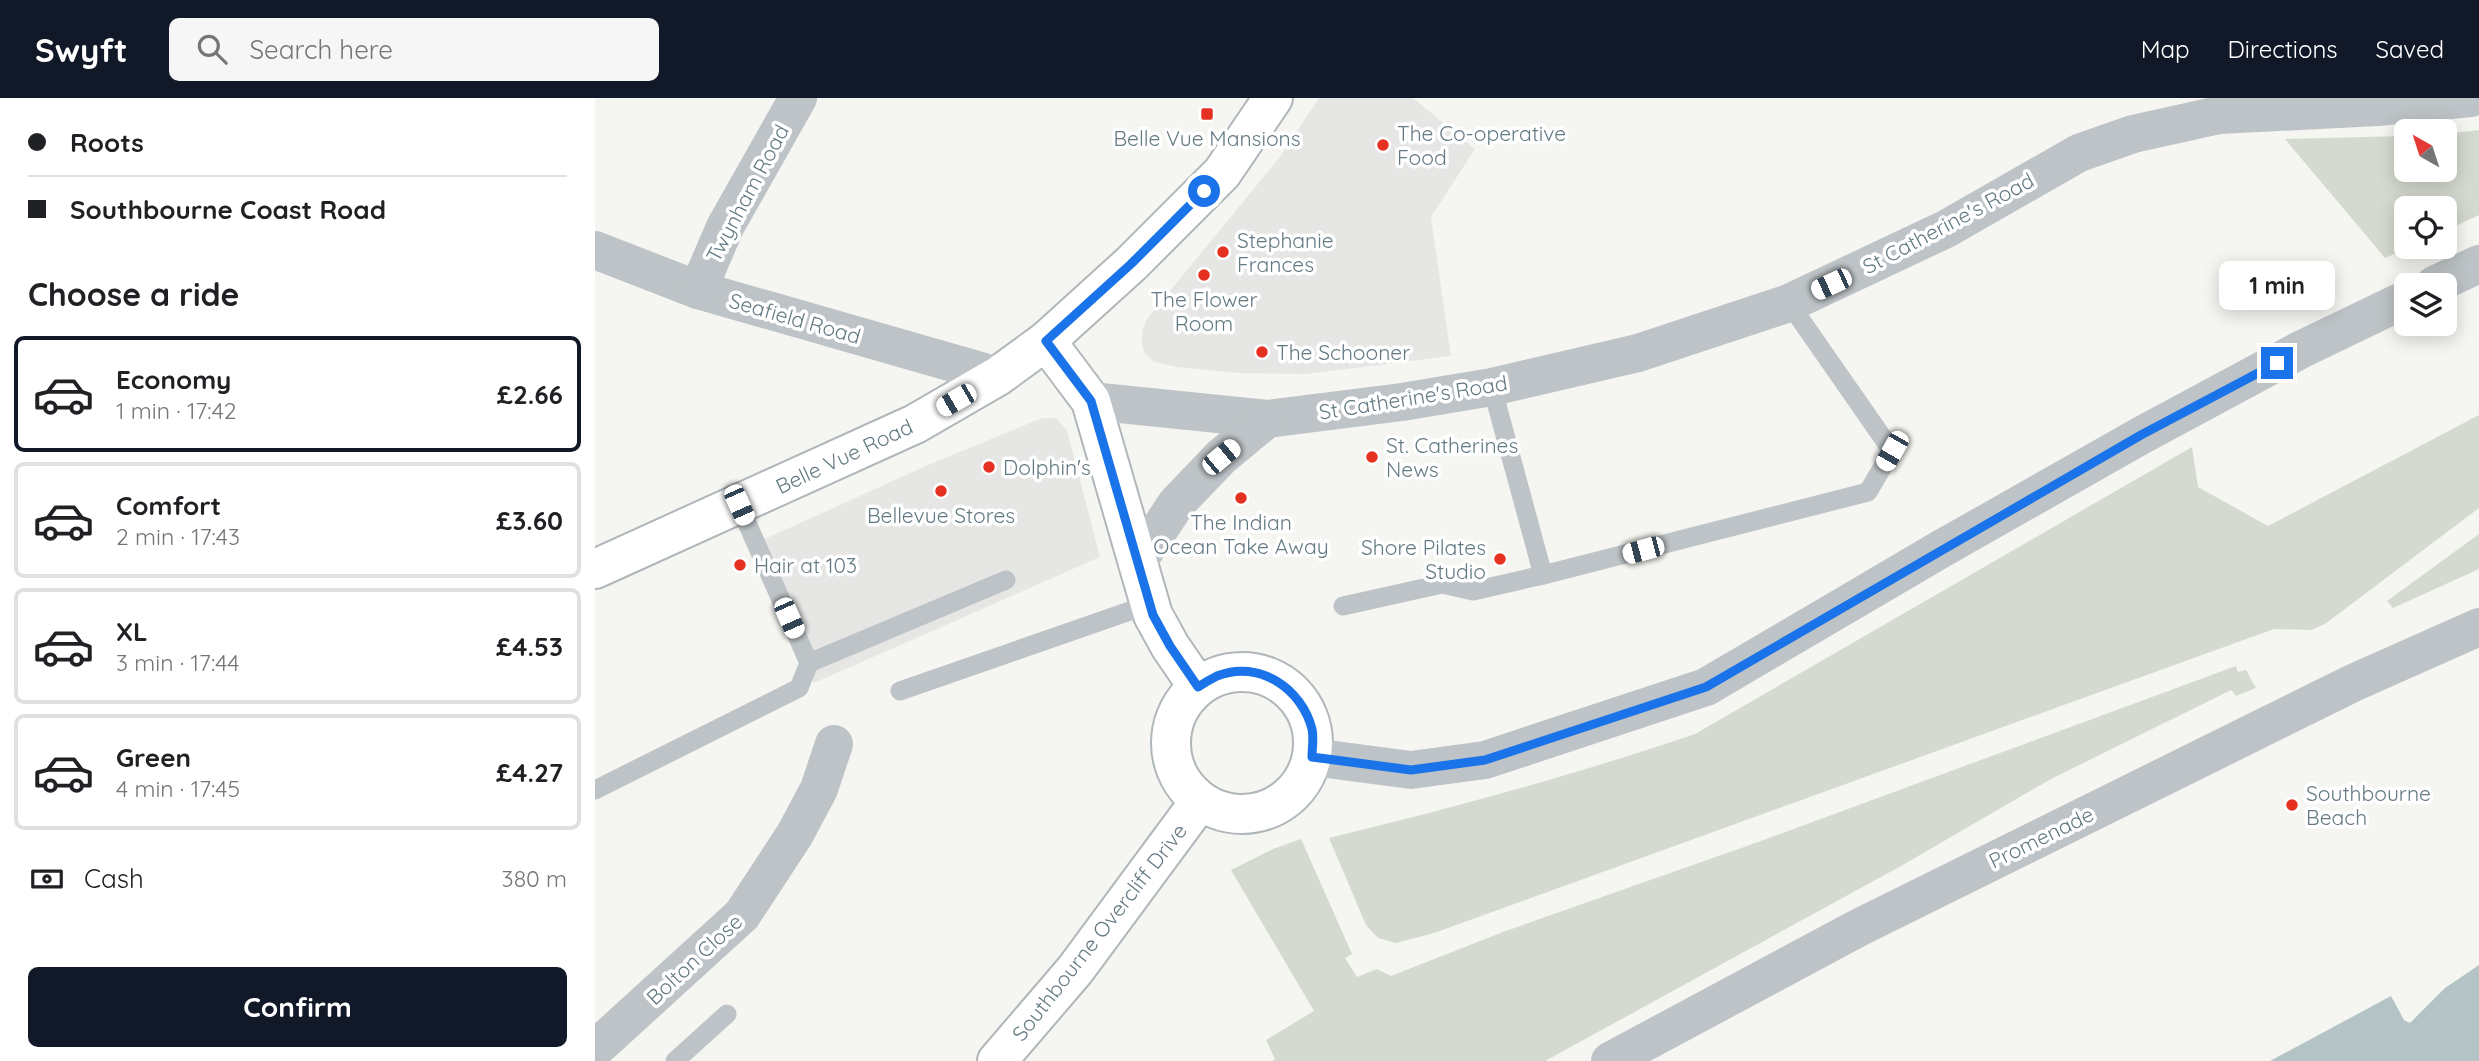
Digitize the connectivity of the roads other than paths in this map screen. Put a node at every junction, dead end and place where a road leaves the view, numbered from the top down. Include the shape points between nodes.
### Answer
1 (798, 98) edge
2 (1273, 98) edge
3 (2472, 98) edge
4 (2376, 102) edge
5 (595, 250) edge
6 (2479, 264) edge
7 (2457, 274) edge
8 (698, 290) junction
9 (1789, 303) junction
10 (2394, 305) edge
11 (1046, 341) junction
12 (998, 376) junction
13 (1492, 387) junction
14 (1091, 401) junction
15 (1267, 419) junction
16 (739, 505) junction
17 (1137, 563) junction
18 (595, 569) edge
19 (1542, 575) junction
20 (1006, 580) dead end
21 (1150, 604) junction
22 (1343, 606) dead end
23 (2479, 627) edge
24 (809, 663) junction
25 (1198, 687) junction
26 (900, 691) dead end
27 (834, 744) dead end
28 (1312, 757) junction
29 (595, 790) edge
30 (1200, 801) junction
31 (727, 1014) dead end
32 (595, 1049) edge
33 (675, 1061) edge
34 (997, 1061) edge
35 (1610, 1061) edge

1 - 8 street, Twynham Road via 725,227
2 - 11 street, Belle Vue Road via 1222,173
3 - 4 street, St Catherine's Road
4 - 9 street, St Catherine's Road via 2218,116 2133,134 2079,153 1945,229
5 - 8 street, Seafield Road
6 - 7 street
8 - 12 street, Seafield Road
9 - 13 street, St Catherine's Road via 1637,353
9 - 19 lane via 1892,451 1868,492
10 - 28 street via 2141,435 1706,687 1485,760 1411,770
11 - 12 street, Belle Vue Road
11 - 14 street
12 - 16 street, Belle Vue Road via 915,424
13 - 15 street, St Catherine's Road
13 - 19 lane
14 - 15 street, St Catherine's Road
14 - 17 street
15 - 17 street via 1221,457 1176,504
16 - 18 street, Belle Vue Road
16 - 24 lane
17 - 21 street
19 - 22 lane via 1473,591 1442,584
20 - 24 lane
21 - 25 street via 1170,646
21 - 26 lane
23 - 35 street, Promenade via 2353,683 1857,928
24 - 29 lane via 799,688
25 - 28 street via 1219,675 1244,671 1268,676 1289,689 1305,708 1313,732
25 - 30 street via 1178,713 1170,744 1184,785
27 - 32 street, Bolton Close via 795,834 742,915
28 - 30 street via 1296,790 1262,811 1241,815
30 - 34 street, Southbourne Overcliff Drive via 1075,970
31 - 33 lane

